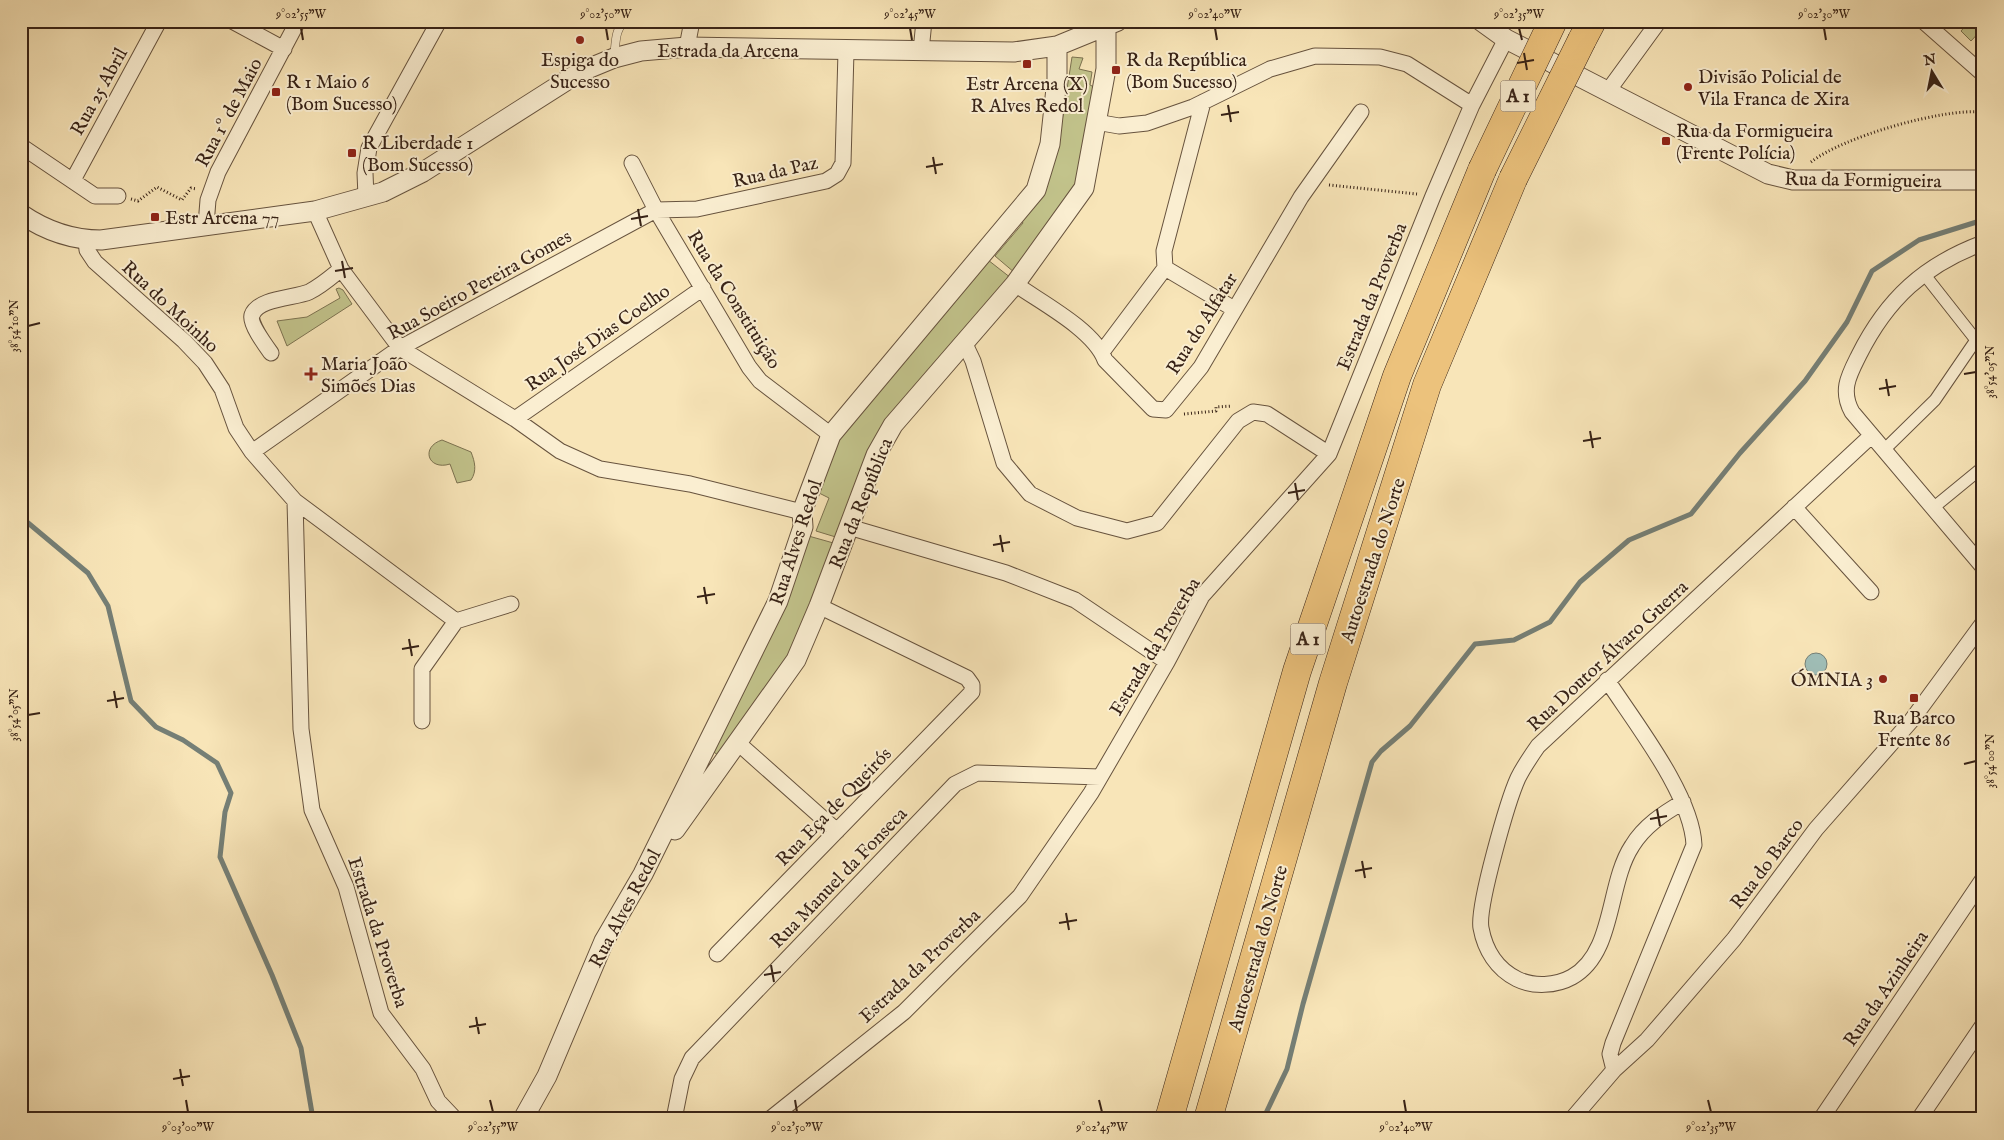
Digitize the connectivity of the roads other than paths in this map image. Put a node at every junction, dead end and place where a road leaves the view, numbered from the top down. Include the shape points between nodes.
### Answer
1 (24, 21) edge
2 (159, 21) edge
3 (232, 21) edge
4 (298, 21) edge
5 (439, 21) edge
6 (626, 21) edge
7 (692, 21) edge
8 (924, 21) edge
9 (1481, 21) edge
10 (1554, 21) edge
11 (1659, 21) edge
12 (1923, 21) edge
13 (1112, 24) edge
14 (21, 25) edge
15 (1587, 30) edge
16 (1506, 39) junction
17 (1057, 46) junction
18 (687, 47) junction
19 (284, 49) junction
20 (846, 51) junction
21 (921, 52) junction
22 (614, 58) junction
23 (1983, 74) edge
24 (1608, 91) junction
25 (1203, 102) junction
26 (1472, 105) junction
27 (1361, 112) dead end
28 (1096, 122) junction
29 (21, 146) edge
30 (632, 163) dead end
31 (73, 180) junction
32 (1983, 180) edge
33 (118, 196) road end
34 (366, 197) junction
35 (656, 210) junction
36 (315, 211) junction
37 (21, 214) edge
38 (206, 225) junction
39 (86, 240) junction
40 (1983, 243) edge
41 (1165, 268) junction
42 (340, 269) junction
43 (1924, 274) junction
44 (1015, 284) junction
45 (703, 288) junction
46 (1234, 310) junction
47 (964, 344) junction
48 (400, 348) junction
49 (1102, 352) junction
50 (271, 353) dead end
51 (515, 419) junction
52 (831, 435) junction
53 (1871, 436) junction
54 (1884, 450) junction
55 (252, 452) junction
56 (1329, 454) junction
57 (1983, 467) edge
58 (295, 502) junction
59 (1794, 507) junction
60 (1933, 508) junction
61 (802, 512) junction
62 (849, 527) junction
63 (1983, 567) edge
64 (1871, 592) dead end
65 (511, 604) dead end
66 (819, 606) junction
67 (456, 621) junction
68 (1983, 623) edge
69 (1168, 662) junction
70 (1607, 680) junction
71 (422, 721) dead end
72 (738, 743) junction
73 (1100, 777) junction
74 (1684, 802) junction
75 (837, 831) junction
76 (643, 874) junction
77 (1983, 879) edge
78 (717, 954) dead end
79 (1983, 1025) edge
80 (1614, 1070) junction
81 (455, 1119) edge
82 (523, 1119) edge
83 (674, 1119) edge
84 (770, 1119) edge
85 (1169, 1119) edge
86 (1208, 1119) edge
87 (1572, 1119) edge
88 (1821, 1119) edge
89 (1918, 1119) edge

1 - 14 street
2 - 31 street, Rua 25 Abril
3 - 19 street
4 - 19 street, Rua 1º de Maio
5 - 34 street via 369,148 365,172
6 - 22 lane via 617,33
7 - 18 street
8 - 21 street
9 - 16 street
10 - 85 highway, Autoestrada do Norte / A 1, bridge via 1482,170 1397,376 1297,671
11 - 24 street
12 - 23 street
13 - 17 street, Estrada da Arcena
13 - 28 street, Rua da República
15 - 86 highway, Autoestrada do Norte / A 1, bridge via 1513,180 1427,385 1332,683
16 - 24 street, Rua da Formigueira
16 - 26 street, Estrada da Proverba
17 - 21 street, Estrada da Arcena via 1014,52
17 - 52 street, Rua Alves Redol via 1050,144 1036,190
18 - 20 street, Estrada da Arcena
18 - 22 street, Estrada da Arcena via 666,47
19 - 38 street, Rua 1º de Maio via 218,172 208,200
20 - 21 street, Estrada da Arcena
20 - 35 street, Rua da Paz via 843,163 837,174 826,181 697,209
22 - 34 street, Estrada da Arcena via 580,72 423,172
24 - 32 street, Rua da Formigueira via 1756,170 1793,180
25 - 26 street via 1270,69 1315,56 1333,55 1396,60
25 - 28 street via 1131,126
25 - 41 street via 1164,251
26 - 56 street, Estrada da Proverba
27 - 46 street, Rua do Alfatar via 1311,183
28 - 44 street, Rua da República via 1084,188
29 - 31 street
30 - 35 street, Rua da Constituição
31 - 33 street via 95,196
34 - 36 street, Estrada da Arcena
35 - 45 street, Rua da Constituição
35 - 48 street, Rua Soeiro Pereira Gomes
36 - 38 street, Estrada da Arcena
36 - 42 street
37 - 39 street, Estrada da Arcena via 60,234
38 - 39 street, Estrada da Arcena via 116,239
39 - 55 street, Rua do Moinho via 87,250 95,262 205,363 222,389 236,428
40 - 43 street via 1959,252
41 - 46 street
41 - 49 street
42 - 48 street
42 - 50 street via 325,283 306,293 272,301 252,315 252,322
43 - 53 street via 1894,301 1878,321 1847,379 1848,404
43 - 54 street via 1976,340 1935,400
44 - 47 street, Rua da República
44 - 49 street, Rua do Alfatar via 1088,336
45 - 51 street, Rua José Dias Coelho
45 - 52 street, Rua da Constituição via 760,381
46 - 49 street, Rua do Alfatar via 1201,368 1166,410 1153,409 1105,360
47 - 56 street via 973,361 1004,462 1030,494 1077,518 1127,531 1158,522 1238,421 1253,412 1268,414
47 - 62 street, Rua da República via 883,440
48 - 51 street
48 - 55 street, Rua Soeiro Pereira Gomes
51 - 61 street via 560,451 600,469 690,484
52 - 61 street, Rua Alves Redol
53 - 54 street
53 - 59 street, Rua Doutor Álvaro Guerra
54 - 60 street
55 - 58 street, Rua do Moinho
56 - 69 street, Estrada da Proverba via 1202,596
57 - 60 street
58 - 67 street, Rua do Moinho
58 - 81 street, Estrada da Proverba via 300,729 312,810 346,887 381,1013 423,1069 438,1100
59 - 64 street
59 - 70 street, Rua Doutor Álvaro Guerra
60 - 63 street
61 - 76 street, Rua Alves Redol via 802,530 778,601
62 - 66 street, Rua da República
62 - 69 street via 1006,573 1075,600
65 - 67 street
66 - 72 street, Rua da República via 796,660
66 - 75 street, Rua Eça de Queirós via 967,678 972,685 972,692
67 - 71 street via 422,668
68 - 80 street, Rua do Barco via 1910,721 1816,829 1734,939 1647,1040
69 - 73 street, Estrada da Proverba
70 - 74 street
70 - 74 street, Rua Doutor Álvaro Guerra via 1538,746 1518,778 1480,916 1484,941 1499,966 1520,980 1545,984 1572,977 1583,969 1601,942 1631,846 1663,814
72 - 75 street
72 - 76 street, Rua da República
73 - 83 street, Rua Manuel da Fonseca via 977,773 955,784 692,1058 682,1079
73 - 84 street, Estrada da Proverba via 1020,896 904,1012
74 - 80 street via 1694,845 1613,1043 1610,1054
75 - 78 street, Rua Eça de Queirós
76 - 82 street, Rua Alves Redol via 604,941 547,1076
77 - 88 street, Rua da Azinheira
79 - 89 street
80 - 87 street, Rua do Barco

